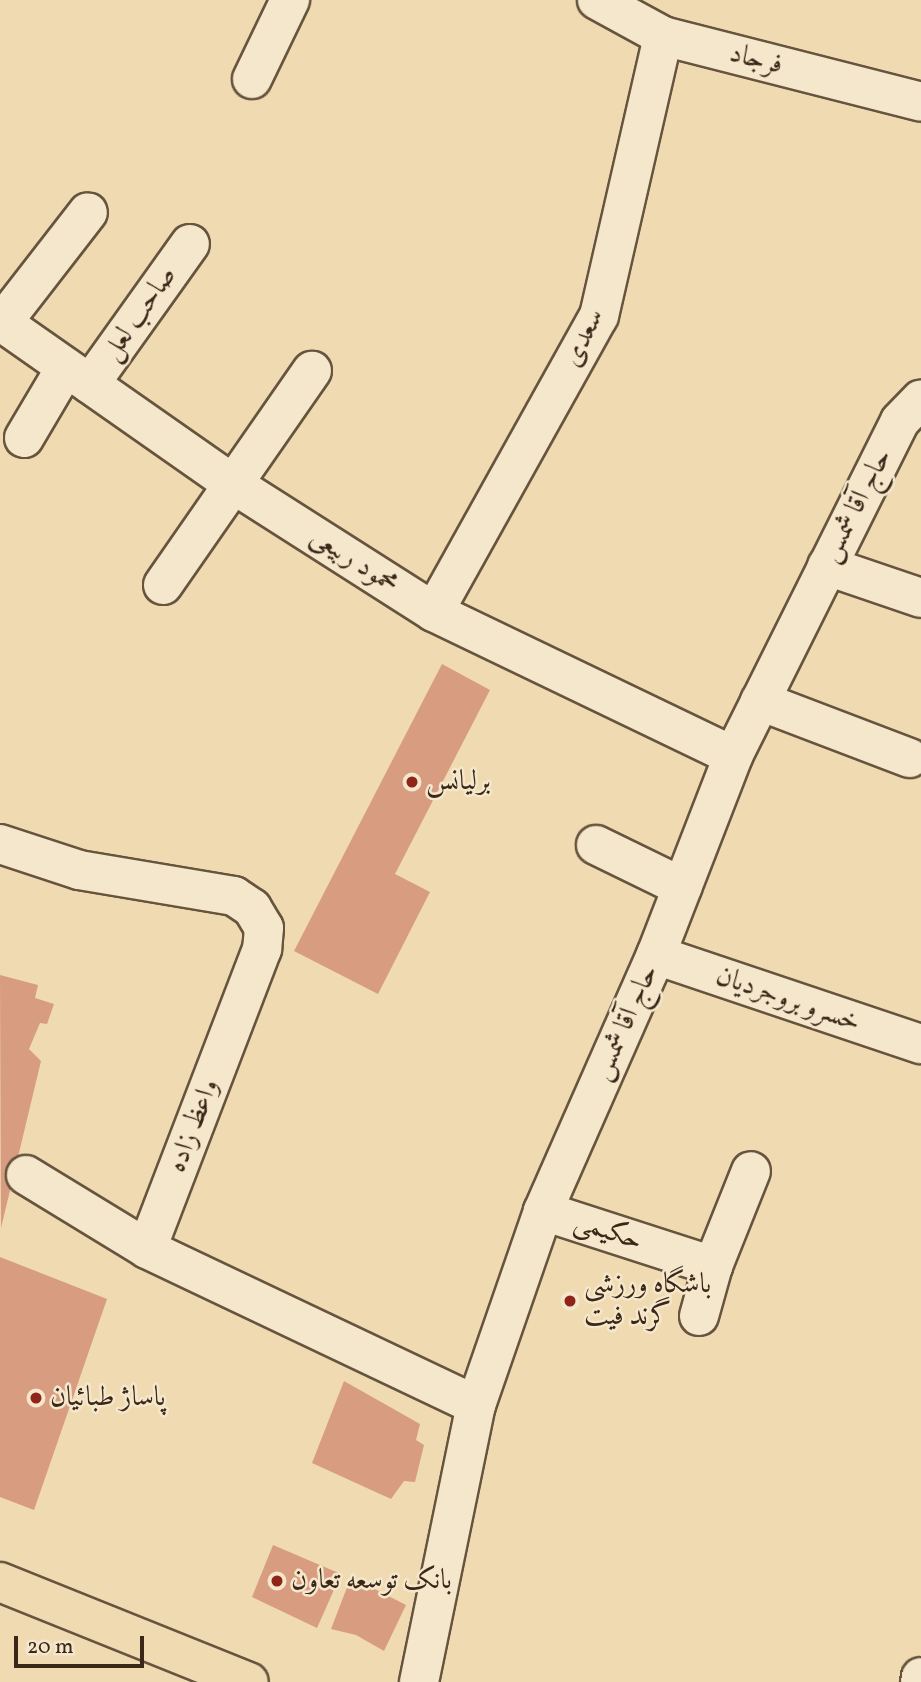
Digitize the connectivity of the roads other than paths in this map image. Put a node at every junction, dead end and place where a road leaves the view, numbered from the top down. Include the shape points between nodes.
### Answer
1 (290, 0) edge
2 (597, 0) edge
3 (663, 36) junction
4 (252, 79) dead end
5 (921, 103) edge
6 (88, 212) dead end
7 (190, 244) dead end
8 (1, 322) edge
9 (312, 371) dead end
10 (78, 376) junction
11 (921, 399) edge
12 (24, 438) dead end
13 (233, 484) junction
14 (827, 566) junction
15 (163, 585) dead end
16 (921, 598) edge
17 (434, 612) junction
18 (760, 701) junction
19 (733, 757) junction
20 (909, 758) dead end
21 (0, 844) edge
22 (596, 845) dead end
23 (682, 887) junction
24 (656, 955) junction
25 (921, 1044) edge
26 (751, 1171) dead end
27 (26, 1175) dead end
28 (543, 1211) junction
29 (147, 1249) junction
30 (713, 1266) junction
31 (699, 1316) dead end
32 (476, 1405) junction
33 (0, 1582) edge
34 (249, 1682) edge
35 (419, 1682) edge

1 - 4 street
2 - 3 street, فرجاد
3 - 5 street, فرجاد
3 - 17 street, سعدی via 599,316
6 - 8 street
7 - 10 street, صاحب لعل
8 - 10 street, محمود ربیعی
9 - 13 street
10 - 12 street, صاحب لعل
10 - 13 street, محمود ربیعی
11 - 14 street, حاج آقا شمس via 900,421
13 - 15 street
13 - 17 street, محمود ربیعی
14 - 16 street
14 - 18 street, حاج آقا شمس
17 - 19 street, محمود ربیعی
18 - 19 street, حاج آقا شمس
18 - 20 street
19 - 23 street, حاج آقا شمس
21 - 29 street, واعظ زاده via 79,870 234,896 253,908 264,928 262,948
22 - 23 street
23 - 24 street, حاج آقا شمس
24 - 25 street, خسرو بروجردیان
24 - 28 street, حاج آقا شمس
26 - 30 street
27 - 29 street
28 - 30 street, حکیمی
28 - 32 street, حاج آقا شمس
29 - 32 street
30 - 31 street
32 - 35 street, حاج آقا شمس
33 - 34 main road

